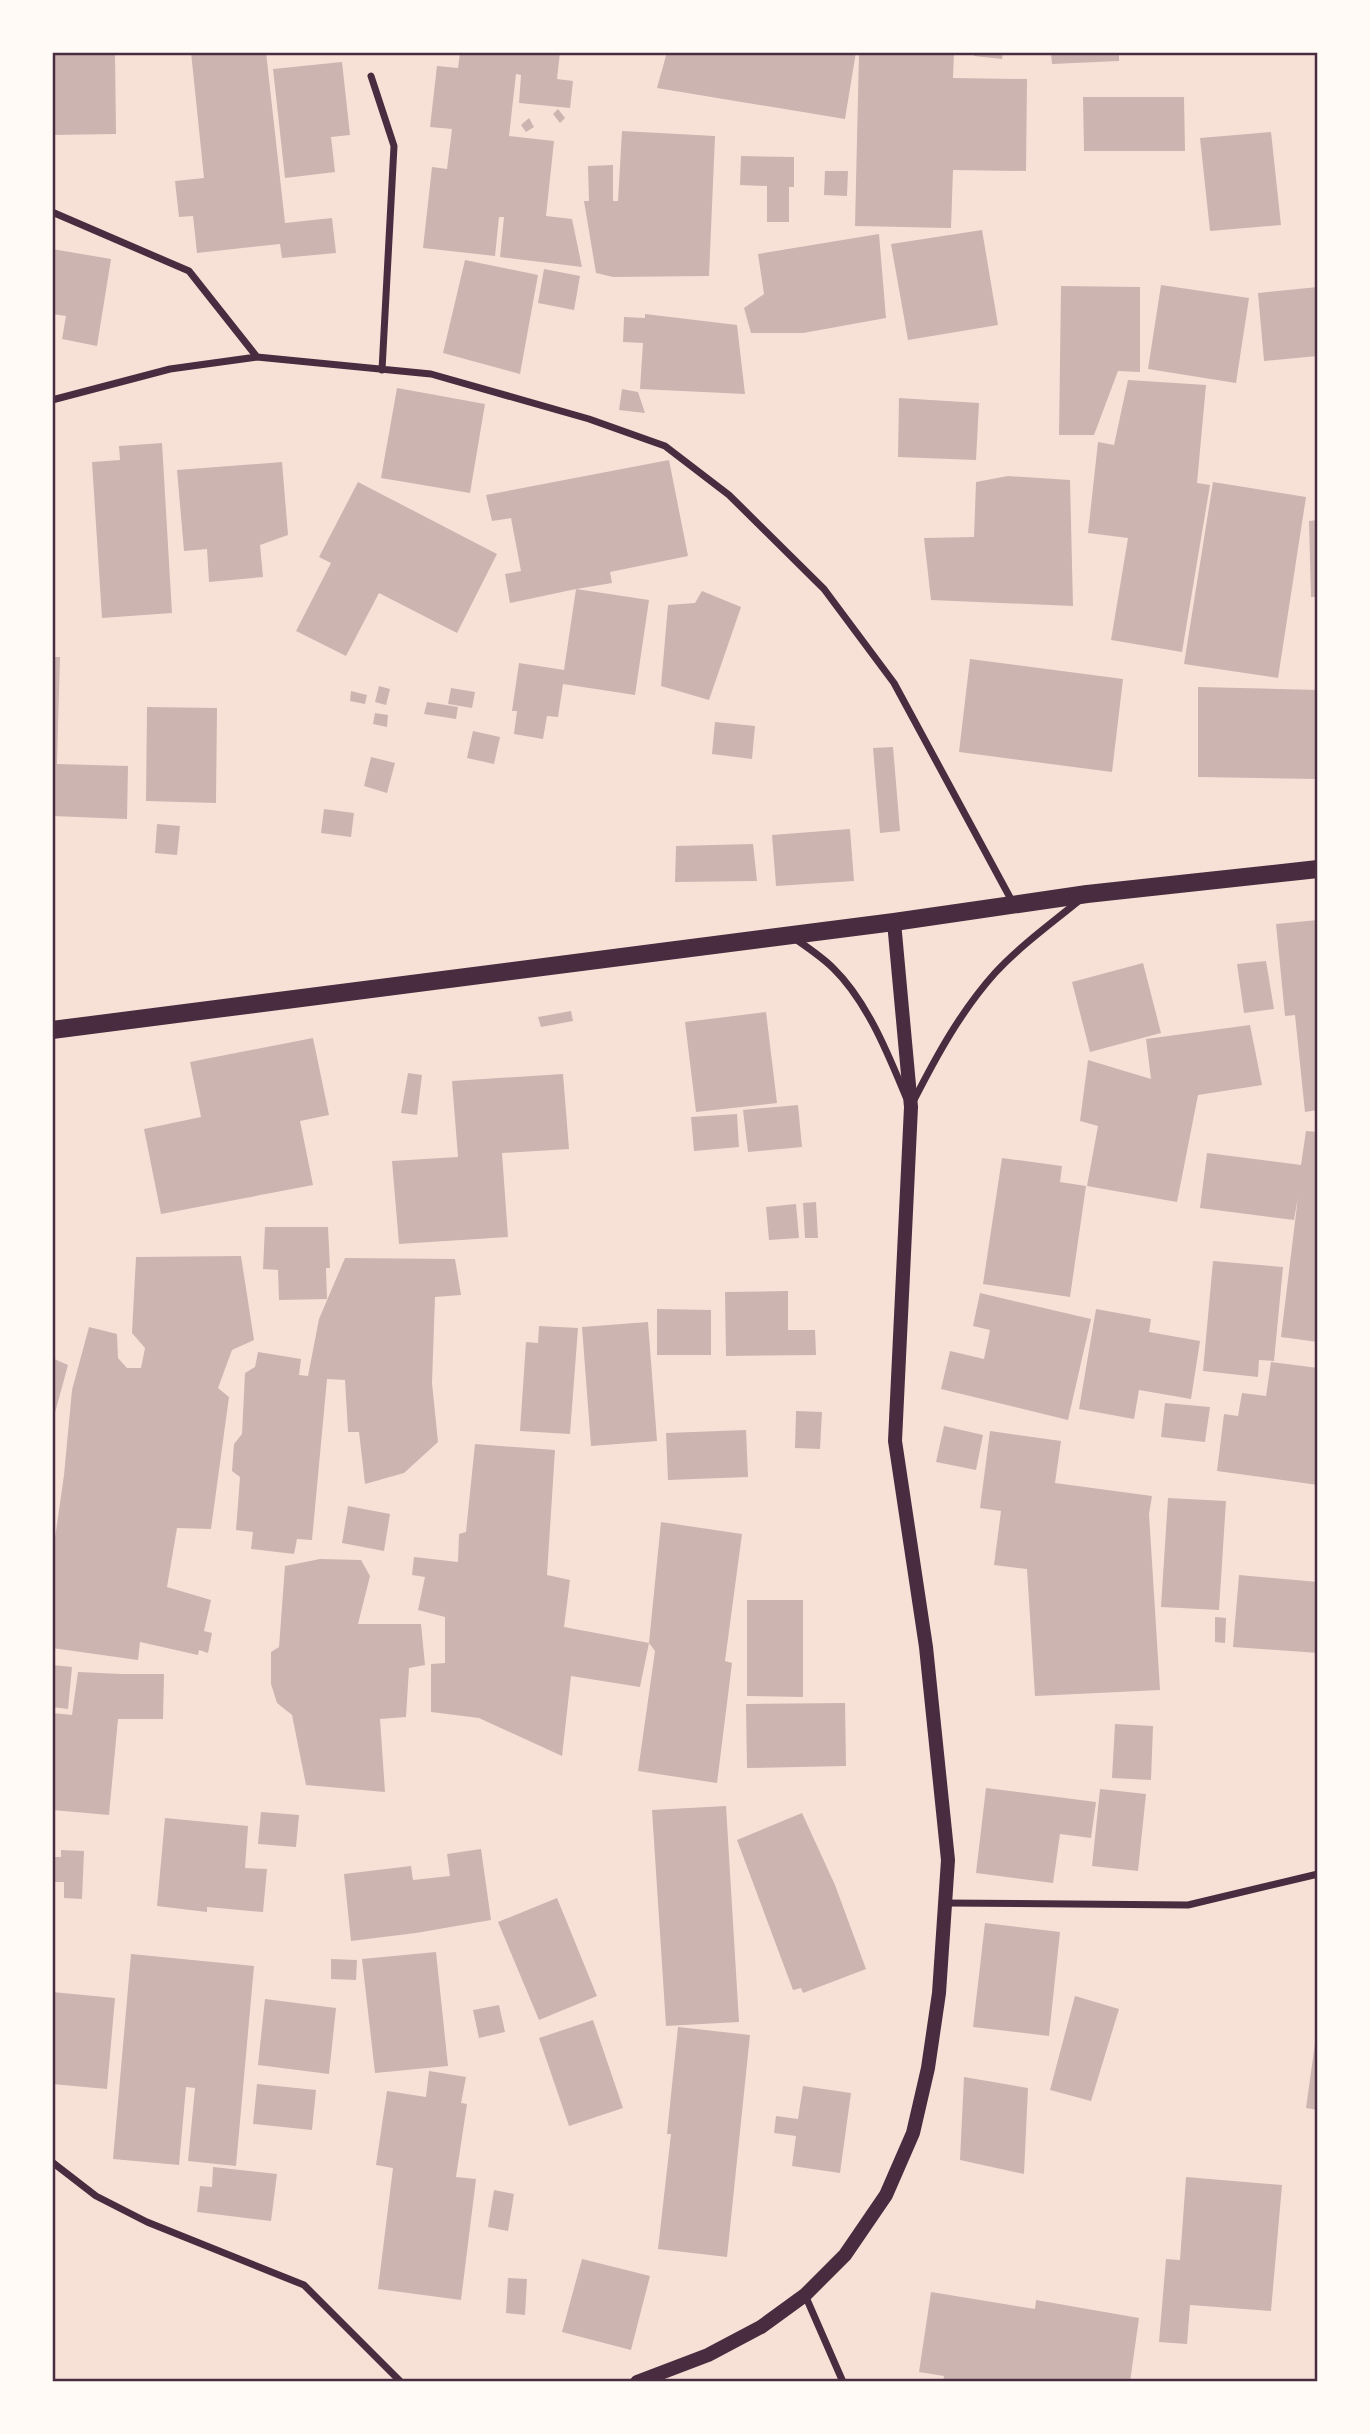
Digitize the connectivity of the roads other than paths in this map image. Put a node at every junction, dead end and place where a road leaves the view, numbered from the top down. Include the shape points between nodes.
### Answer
1 (371, 76) dead end
2 (52, 212) edge
3 (257, 357) junction
4 (382, 370) junction
5 (52, 400) edge
6 (1318, 869) edge
7 (1087, 894) junction
8 (1013, 904) junction
9 (894, 922) junction
10 (791, 935) junction
11 (52, 1030) edge
12 (911, 1107) junction
13 (1318, 1874) edge
14 (945, 1903) junction
15 (52, 2162) edge
16 (805, 2295) junction
17 (401, 2382) edge
18 (637, 2382) edge
19 (843, 2382) edge

1 - 4 street via 394,146
2 - 3 street via 189,271
3 - 4 street
3 - 5 street via 170,369
4 - 8 street via 431,374 665,446 729,495 824,589 894,683
6 - 7 main road
7 - 8 main road
7 - 12 street via 995,973 939,1051
8 - 9 main road
9 - 10 main road
9 - 12 main road
10 - 11 main road
10 - 12 street via 834,968 853,993 873,1024
12 - 14 main road via 895,1441 926,1647 948,1860
13 - 14 street via 1188,1905
14 - 16 main road via 939,1993 913,2133 886,2195 845,2255
15 - 17 street via 96,2196 147,2222 304,2285
16 - 18 main road via 761,2327 708,2355
16 - 19 street

